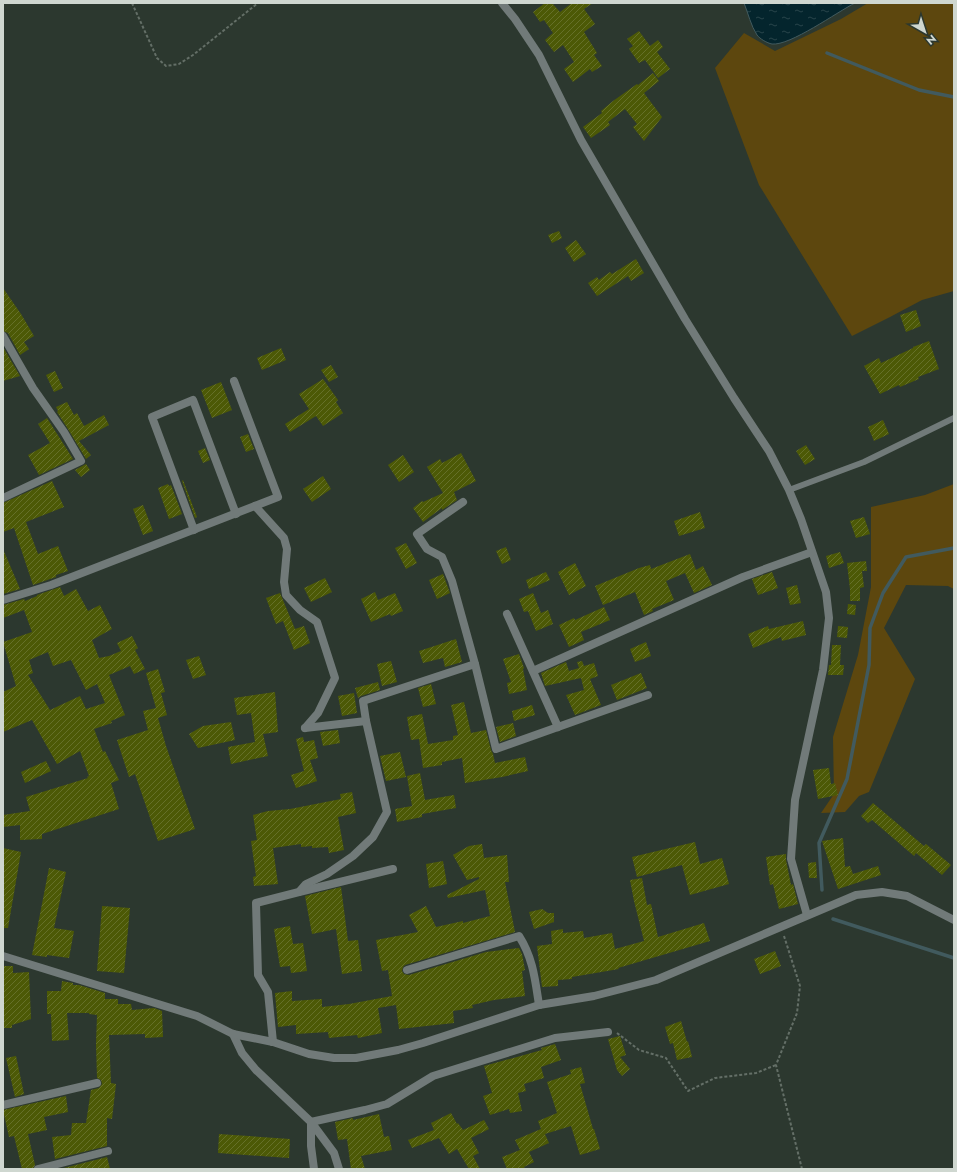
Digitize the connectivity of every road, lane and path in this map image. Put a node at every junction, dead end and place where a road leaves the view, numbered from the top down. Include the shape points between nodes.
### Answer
1 (132, 3) edge
2 (258, 3) edge
3 (502, 3) edge
4 (3, 336) edge
5 (234, 381) dead end
6 (954, 418) edge
7 (789, 490) junction
8 (3, 498) edge
9 (463, 502) dead end
10 (255, 506) junction
11 (236, 514) junction
12 (194, 530) junction
13 (812, 552) junction
14 (3, 600) edge
15 (507, 614) dead end
16 (475, 664) junction
17 (532, 671) junction
18 (648, 695) dead end
19 (366, 721) junction
20 (558, 727) junction
21 (393, 869) dead end
22 (299, 892) junction
23 (807, 915) junction
24 (954, 920) edge
25 (781, 926) junction
26 (3, 956) edge
27 (406, 970) dead end
28 (539, 1005) junction
29 (608, 1032) joint
30 (233, 1034) junction
31 (273, 1042) junction
32 (776, 1065) junction
33 (97, 1084) dead end
34 (3, 1105) edge
35 (311, 1122) junction
36 (108, 1151) dead end
37 (38, 1169) edge
38 (314, 1169) edge
39 (339, 1169) edge
40 (802, 1169) edge

1 - 2 path via 156,58 166,66 179,64 193,55
3 - 7 street via 539,54 581,140 685,319 769,452
4 - 8 street via 33,388 81,461
5 - 10 street via 278,497
6 - 7 lane via 864,462
7 - 13 street
9 - 16 street via 417,534 428,549 442,557 452,581
10 - 11 street
10 - 19 street via 284,538 287,549 284,582 286,594 300,610 317,622 335,678 318,713 305,728
11 - 12 street
11 - 12 street via 193,400 152,417
12 - 14 street via 51,585
13 - 17 street via 736,580
13 - 23 street via 826,592 829,618 823,670 795,800 791,859
15 - 17 street
16 - 19 street via 363,701
16 - 20 street via 496,749
17 - 20 street
18 - 20 street
19 - 22 street via 387,812 373,837 353,856 327,874 306,884
21 - 22 street
22 - 31 street via 256,903 258,975 268,992
23 - 24 street via 856,895 882,892 907,896
23 - 25 street
25 - 28 street via 656,980 594,996
25 - 32 path via 800,986 797,1013
26 - 30 street via 196,1016
27 - 28 street via 519,936 527,948 534,969
28 - 31 street via 423,1043 356,1058 308,1054
29 - 32 path via 616,1033 639,1050 666,1058 688,1091 716,1078 756,1073
29 - 35 street via 555,1038 433,1076 387,1104
30 - 31 street
30 - 35 street via 242,1053 256,1070
32 - 40 path
33 - 34 street
35 - 38 street
35 - 39 street via 334,1153
36 - 37 street

